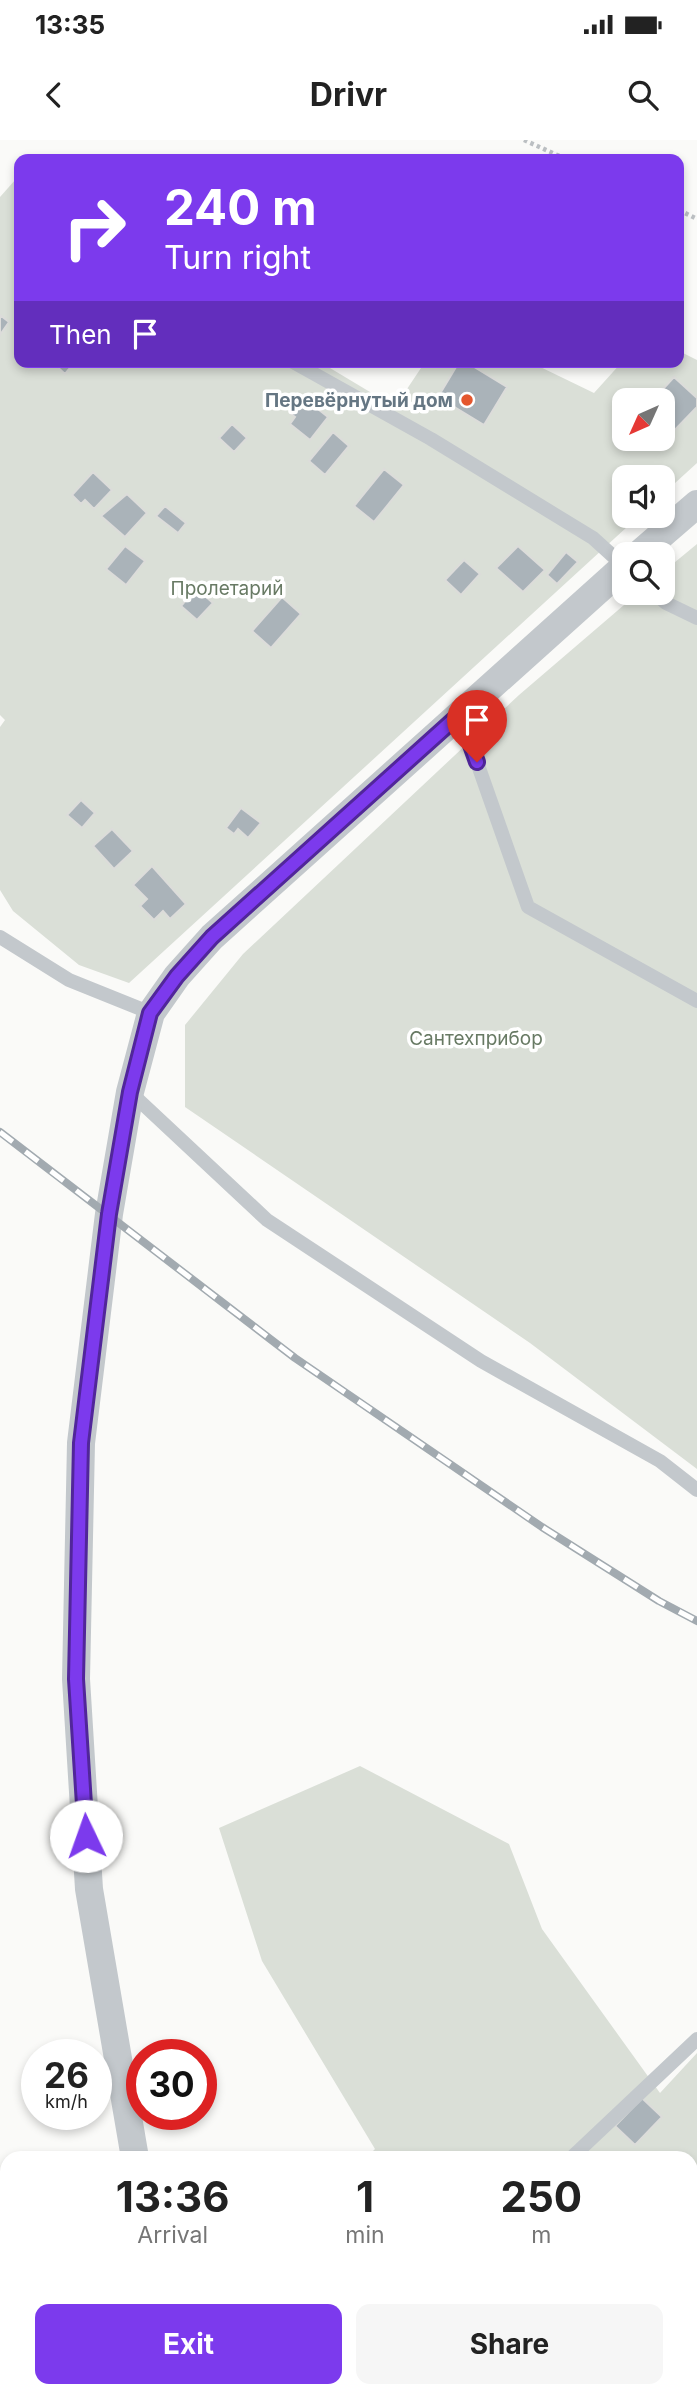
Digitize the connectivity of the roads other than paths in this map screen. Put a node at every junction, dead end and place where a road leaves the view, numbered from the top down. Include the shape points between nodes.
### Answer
1 (304, 368) edge
2 (697, 504) edge
3 (653, 542) edge
4 (612, 555) edge
5 (612, 578) edge
6 (670, 605) edge
7 (697, 618) edge
8 (460, 714) junction
9 (0, 937) edge
10 (697, 1001) edge
11 (150, 1013) junction
12 (130, 1092) junction
13 (697, 1490) edge
14 (697, 2039) edge
15 (134, 2151) edge
16 (578, 2151) edge

1 - 4 lane via 431,439 593,538
2 - 3 street
5 - 8 street
6 - 7 lane
8 - 10 lane via 528,907
8 - 11 street via 212,937
9 - 11 lane via 69,980
11 - 12 street
12 - 13 lane via 267,1220 481,1361 660,1461
12 - 15 street via 109,1214 81,1443 76,1679 89,1889
14 - 16 lane

